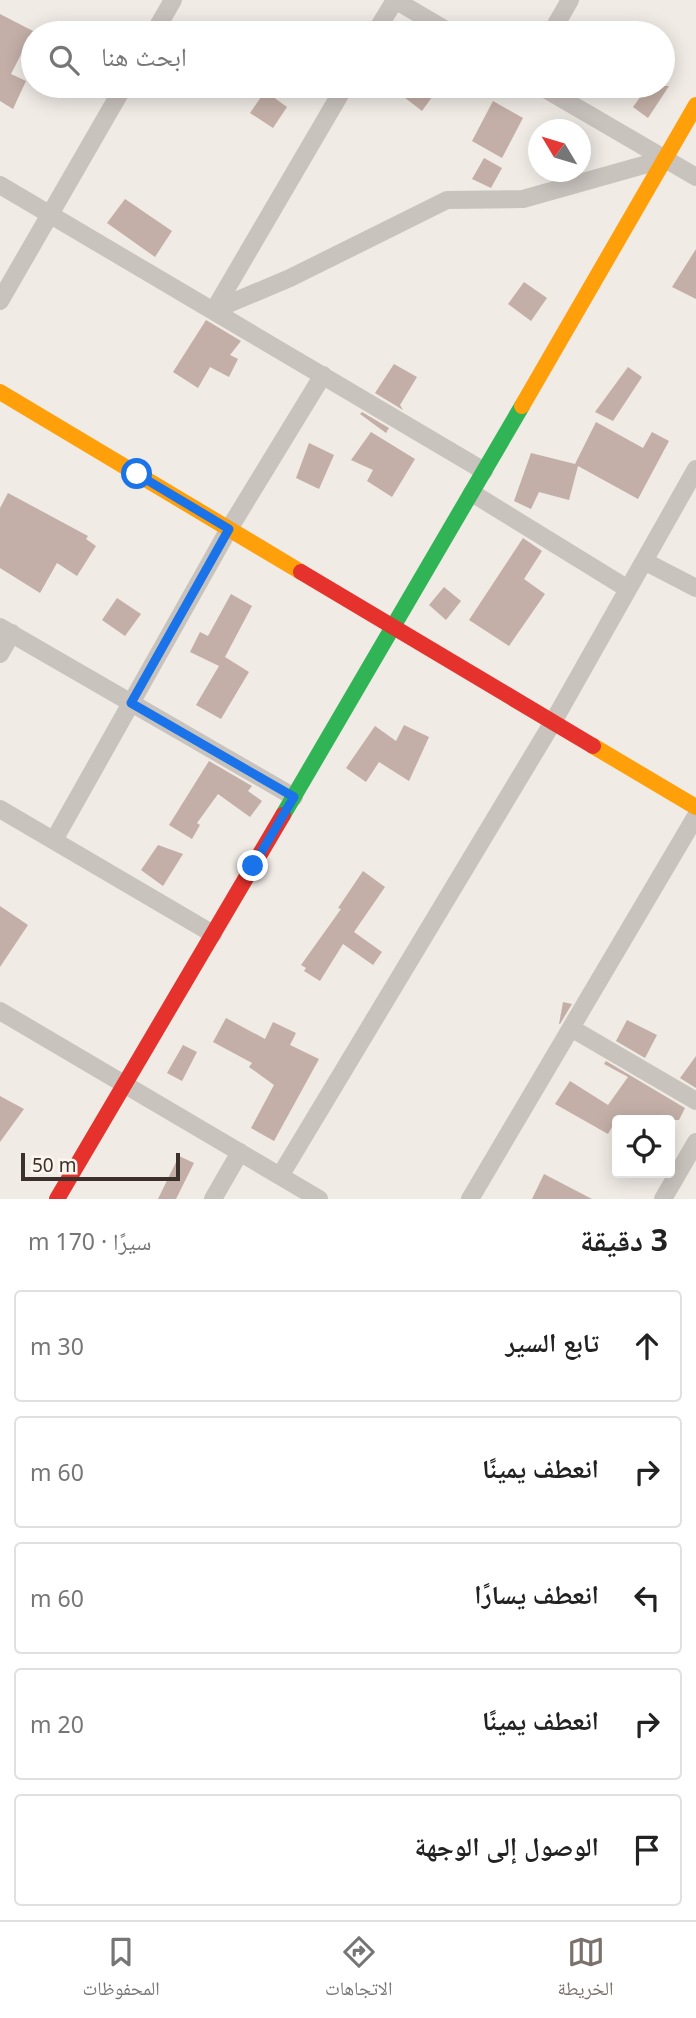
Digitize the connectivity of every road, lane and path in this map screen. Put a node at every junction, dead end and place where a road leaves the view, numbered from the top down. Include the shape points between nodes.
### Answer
1 (173, 0) edge
2 (395, 0) edge
3 (570, 0) edge
4 (161, 21) edge
5 (382, 21) edge
6 (431, 21) edge
7 (558, 21) edge
8 (117, 98) edge
9 (338, 98) edge
10 (561, 98) edge
11 (696, 105) edge
12 (665, 159) junction
13 (696, 177) edge
14 (0, 185) edge
15 (51, 213) junction
16 (0, 301) edge
17 (214, 310) junction
18 (323, 375) junction
19 (0, 392) edge
20 (696, 469) edge
21 (484, 471) junction
22 (472, 494) junction
23 (229, 529) junction
24 (644, 561) junction
25 (696, 588) edge
26 (628, 589) junction
27 (394, 627) junction
28 (6, 630) edge
29 (0, 654) edge
30 (131, 703) junction
31 (553, 722) junction
32 (294, 797) junction
33 (696, 807) edge
34 (0, 809) edge
35 (696, 816) edge
36 (54, 841) junction
37 (213, 934) junction
38 (0, 1010) edge
39 (571, 1028) junction
40 (125, 1084) junction
41 (696, 1101) edge
42 (696, 1142) edge
43 (240, 1153) junction
44 (280, 1176) junction
45 (57, 1199) edge
46 (214, 1199) edge
47 (319, 1199) edge
48 (470, 1199) edge
49 (663, 1199) edge

1 - 4 street
2 - 5 street
2 - 6 street
3 - 7 street
8 - 15 street
9 - 17 street
10 - 12 street
11 - 12 street
12 - 13 street
12 - 17 street via 523,199 447,200 290,278
12 - 21 street
14 - 15 street
15 - 16 street
15 - 17 street
17 - 18 street
18 - 21 street
18 - 23 street
19 - 23 street
20 - 24 street
21 - 22 street
22 - 26 street
22 - 27 street
23 - 27 street
23 - 30 street
24 - 25 street
24 - 26 street
26 - 31 street
27 - 31 street
27 - 32 street
28 - 29 street
28 - 30 street
30 - 32 street
30 - 36 street
31 - 33 street
31 - 44 street
32 - 37 street
34 - 36 street
35 - 39 street
36 - 37 street
37 - 40 street
38 - 40 street
39 - 41 street
39 - 48 street
40 - 43 street
40 - 45 street
42 - 49 street
43 - 44 street
43 - 46 street
44 - 47 street

